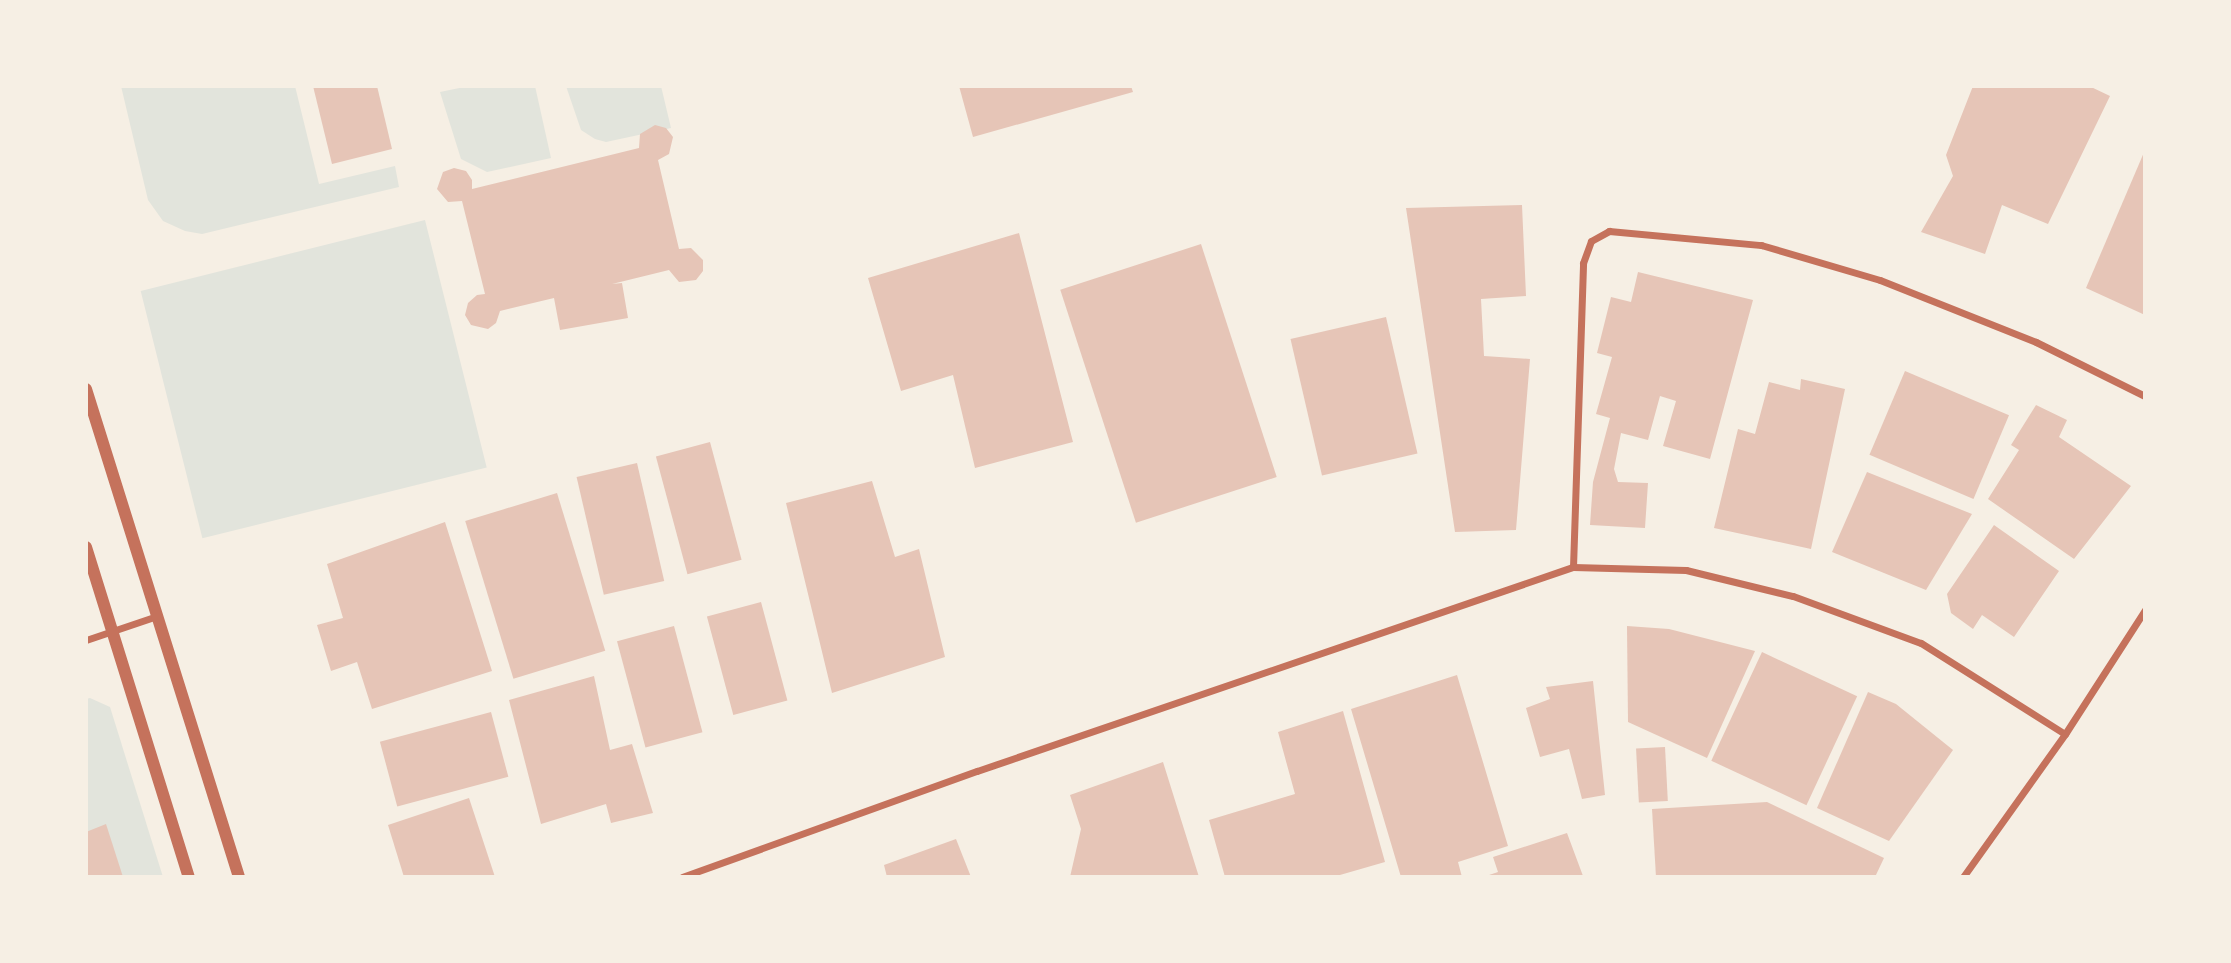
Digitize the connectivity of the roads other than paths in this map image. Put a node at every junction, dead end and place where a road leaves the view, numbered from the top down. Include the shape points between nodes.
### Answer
1 (86, 389) edge
2 (2145, 396) edge
3 (86, 547) edge
4 (1573, 567) junction
5 (2145, 610) edge
6 (157, 616) junction
7 (113, 630) junction
8 (86, 640) edge
9 (2065, 734) junction
10 (189, 877) edge
11 (239, 877) edge
12 (682, 877) edge
13 (1963, 877) edge

1 - 6 street
2 - 4 street via 2036,342 1880,280 1761,245 1609,231 1591,241 1583,263
3 - 7 street
4 - 9 street via 1686,570 1793,596 1921,643
4 - 12 street
5 - 9 street
6 - 7 street
6 - 11 street
7 - 8 street
7 - 10 street
9 - 13 street

